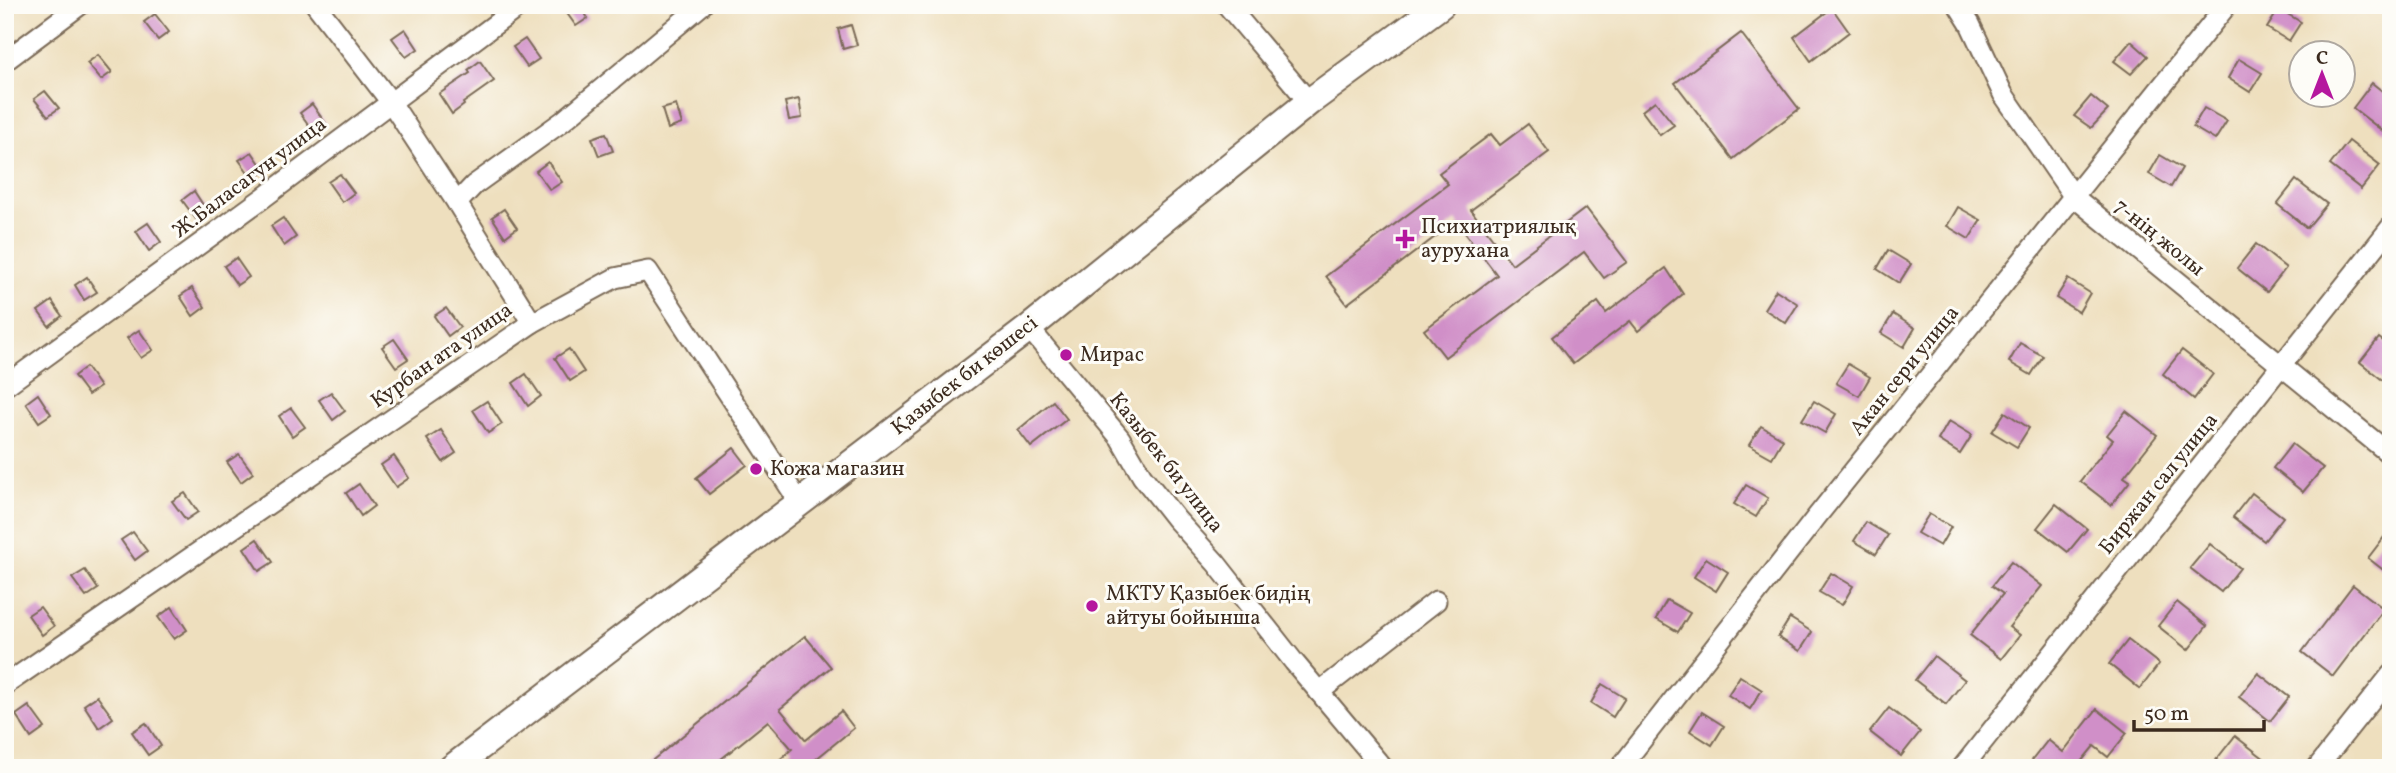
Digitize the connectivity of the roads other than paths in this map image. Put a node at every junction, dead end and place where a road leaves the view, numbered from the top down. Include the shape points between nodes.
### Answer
1 (80, 5) edge
2 (316, 5) edge
3 (521, 5) edge
4 (702, 5) edge
5 (1227, 5) edge
6 (1441, 5) edge
7 (1958, 5) edge
8 (2227, 5) edge
9 (5, 61) edge
10 (390, 102) junction
11 (1309, 102) junction
12 (2074, 197) junction
13 (457, 202) junction
14 (2391, 227) edge
15 (532, 323) junction
16 (1029, 328) junction
17 (2281, 368) junction
18 (5, 386) edge
19 (2391, 455) edge
20 (800, 503) junction
21 (1436, 601) dead end
22 (2391, 675) edge
23 (5, 685) edge
24 (1318, 692) junction
25 (452, 768) edge
26 (1383, 768) edge
27 (1620, 768) edge
28 (1962, 768) edge
29 (2317, 768) edge

1 - 9 street
2 - 10 street, Курбан ата улица
3 - 10 street, Ж.Баласагун улица
4 - 13 street
5 - 11 street
6 - 11 main road, Қазыбек би көшесі
7 - 12 street, 7-нің жолы via 2003,94
8 - 12 street, Акан сери улица
10 - 13 street, Курбан ата улица
10 - 18 street, Ж.Баласагун улица
11 - 16 main road, Қазыбек би көшесі
12 - 17 street, 7-нің жолы
12 - 27 street, Акан сери улица
13 - 15 street, Курбан ата улица
14 - 17 street, Биржан сал улица
15 - 20 street via 615,278 648,271
15 - 23 street, Курбан ата улица
16 - 20 main road, Қазыбек би көшесі
16 - 24 street, Казыбек би улица via 1120,438 1142,476 1176,519
17 - 19 street, 7-нің жолы
17 - 28 street, Биржан сал улица
20 - 25 main road, Қазыбек би көшесі
21 - 24 street
22 - 29 street
24 - 26 street, Казыбек би улица

